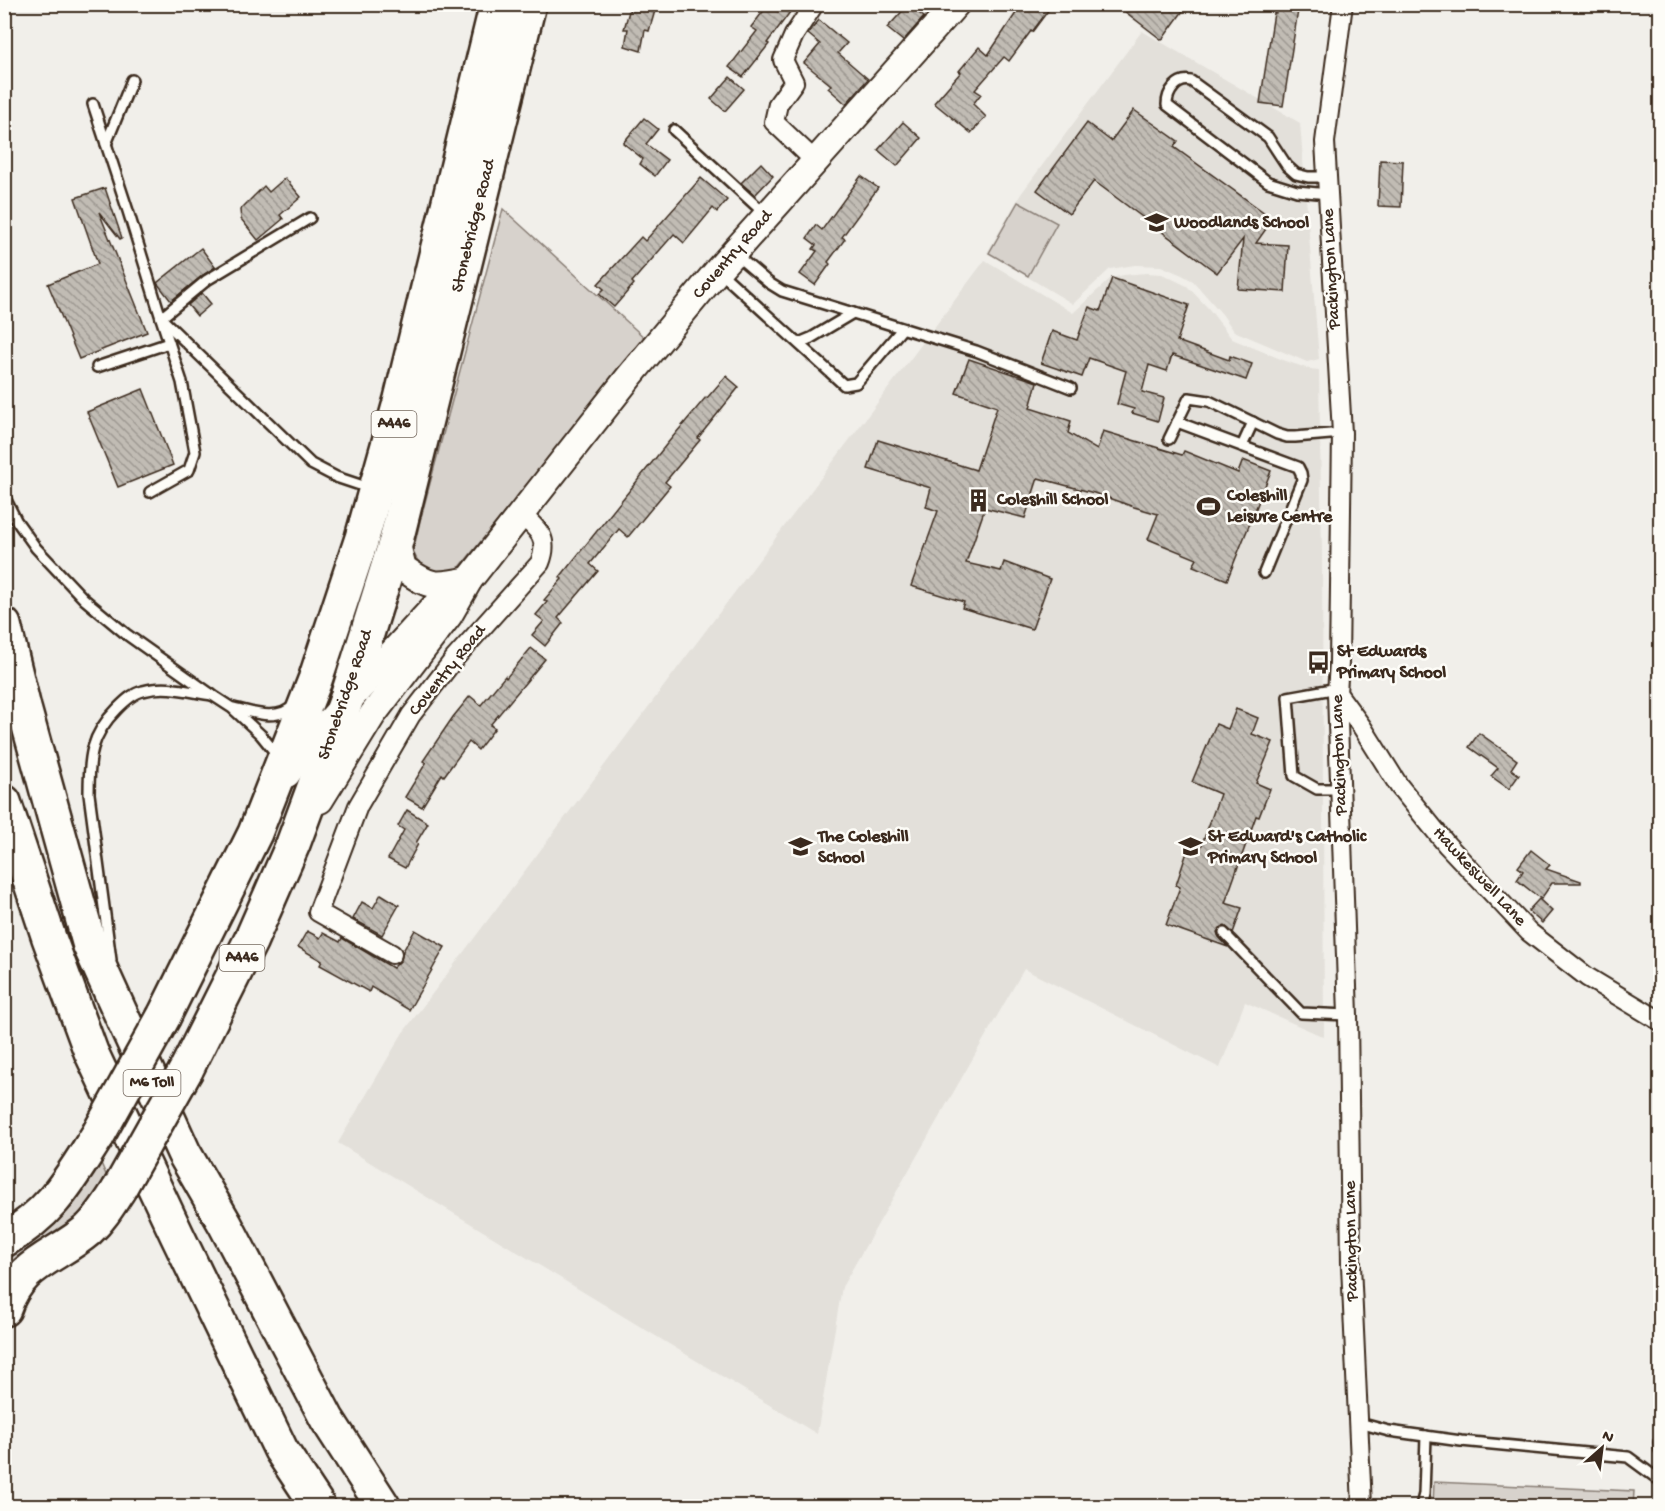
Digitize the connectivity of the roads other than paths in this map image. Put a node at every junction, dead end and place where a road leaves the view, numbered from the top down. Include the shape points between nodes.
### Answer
1 (497, 4) edge
2 (529, 4) edge
3 (956, 4) edge
4 (1343, 4) edge
5 (813, 6) edge
6 (132, 80) dead end
7 (93, 104) dead end
8 (674, 130) dead end
9 (106, 144) junction
10 (815, 161) junction
11 (1328, 185) junction
12 (766, 216) junction
13 (310, 218) dead end
14 (726, 262) junction
15 (853, 313) junction
16 (161, 318) junction
17 (902, 329) junction
18 (169, 343) junction
19 (799, 343) junction
20 (976, 351) junction
21 (964, 358) dead end
22 (97, 367) dead end
23 (1071, 388) dead end
24 (1178, 422) junction
25 (1253, 422) junction
26 (1342, 433) junction
27 (1169, 439) dead end
28 (1242, 446) junction
29 (150, 492) dead end
30 (390, 495) junction
31 (4, 496) edge
32 (520, 514) junction
33 (396, 542) junction
34 (1264, 573) dead end
35 (469, 580) junction
36 (4, 626) edge
37 (315, 680) junction
38 (1337, 690) junction
39 (212, 696) junction
40 (346, 701) junction
41 (232, 708) junction
42 (283, 762) junction
43 (1341, 789) junction
44 (4, 802) edge
45 (255, 833) junction
46 (293, 844) junction
47 (19, 878) dead end
48 (1224, 933) dead end
49 (49, 938) junction
50 (393, 954) dead end
51 (117, 1005) junction
52 (1348, 1016) junction
53 (1660, 1021) edge
54 (4, 1240) edge
55 (4, 1309) edge
56 (1359, 1423) junction
57 (1426, 1436) junction
58 (1660, 1472) edge
59 (318, 1506) edge
60 (382, 1506) edge
61 (1362, 1506) edge
62 (1421, 1506) edge

1 - 30 highway, Stonebridge Road / A446 via 401,399
2 - 30 highway, Stonebridge Road / A446
3 - 10 main road, Coventry Road
4 - 11 street, Packington Lane via 1325,142
5 - 10 street via 794,34 783,60 794,82 778,104 774,122
6 - 9 lane
7 - 9 lane
8 - 12 lane
9 - 16 lane
10 - 12 main road, Coventry Road
11 - 11 lane via 1297,191 1268,182 1167,105 1167,99 1179,81 1191,81 1268,137 1296,174
11 - 26 street, Packington Lane
12 - 14 main road, Coventry Road
13 - 16 lane via 207,280
14 - 15 lane via 782,291
14 - 19 lane
14 - 32 main road, Coventry Road
15 - 17 lane
15 - 19 lane
16 - 18 lane
16 - 30 lane via 311,464
17 - 19 lane via 856,383 844,385
17 - 20 lane
18 - 22 lane
18 - 29 lane via 182,382 195,452 189,470
20 - 21 lane
20 - 23 lane
24 - 25 lane via 1189,398 1209,401
24 - 27 lane
24 - 28 lane
25 - 26 lane via 1287,437
25 - 28 lane
26 - 38 street, Packington Lane
28 - 34 lane via 1293,464 1301,473 1302,480
30 - 33 highway, Stonebridge Road / A446
30 - 37 highway, Stonebridge Road / A446 via 362,538
31 - 39 lane via 36,548 84,599
32 - 35 main road, Coventry Road
32 - 50 street, Coventry Road via 538,529 544,542 540,563 455,658 411,715 358,806 318,912
33 - 35 main road via 403,568 423,582 442,586
33 - 40 highway, Stonebridge Road / A446
35 - 40 main road via 437,604
35 - 46 main road via 448,615 373,714
36 - 51 highway, M6 Toll via 90,946
37 - 41 lane via 292,708 272,715
37 - 42 highway, Stonebridge Road / A446
38 - 43 street, Packington Lane
38 - 43 lane via 1288,697 1294,776 1317,789
38 - 53 street, Hawkeswell Lane via 1399,786 1447,845 1529,932 1587,977
39 - 41 lane
39 - 51 lane via 171,688 143,691 124,701 105,720 93,742 89,794
40 - 45 main road via 303,750
40 - 46 highway, Stonebridge Road / A446
41 - 42 lane
42 - 45 highway, Stonebridge Road / A446
43 - 52 street, Packington Lane
44 - 49 highway, M6 Toll
45 - 54 highway, Stonebridge Road / A446, bridge via 164,1016 98,1135 60,1194 24,1228
46 - 55 highway, Stonebridge Road / A446, bridge via 251,940 186,1070 119,1189 88,1229 16,1283
47 - 49 lane
48 - 52 lane via 1300,1013
49 - 59 highway, M6 Toll via 91,1052 177,1235 281,1450
51 - 60 highway, M6 Toll via 184,1153 327,1419
52 - 56 street, Packington Lane via 1351,1265
56 - 57 lane
56 - 61 street, Packington Lane
57 - 58 lane via 1628,1457 1658,1479
57 - 62 lane

